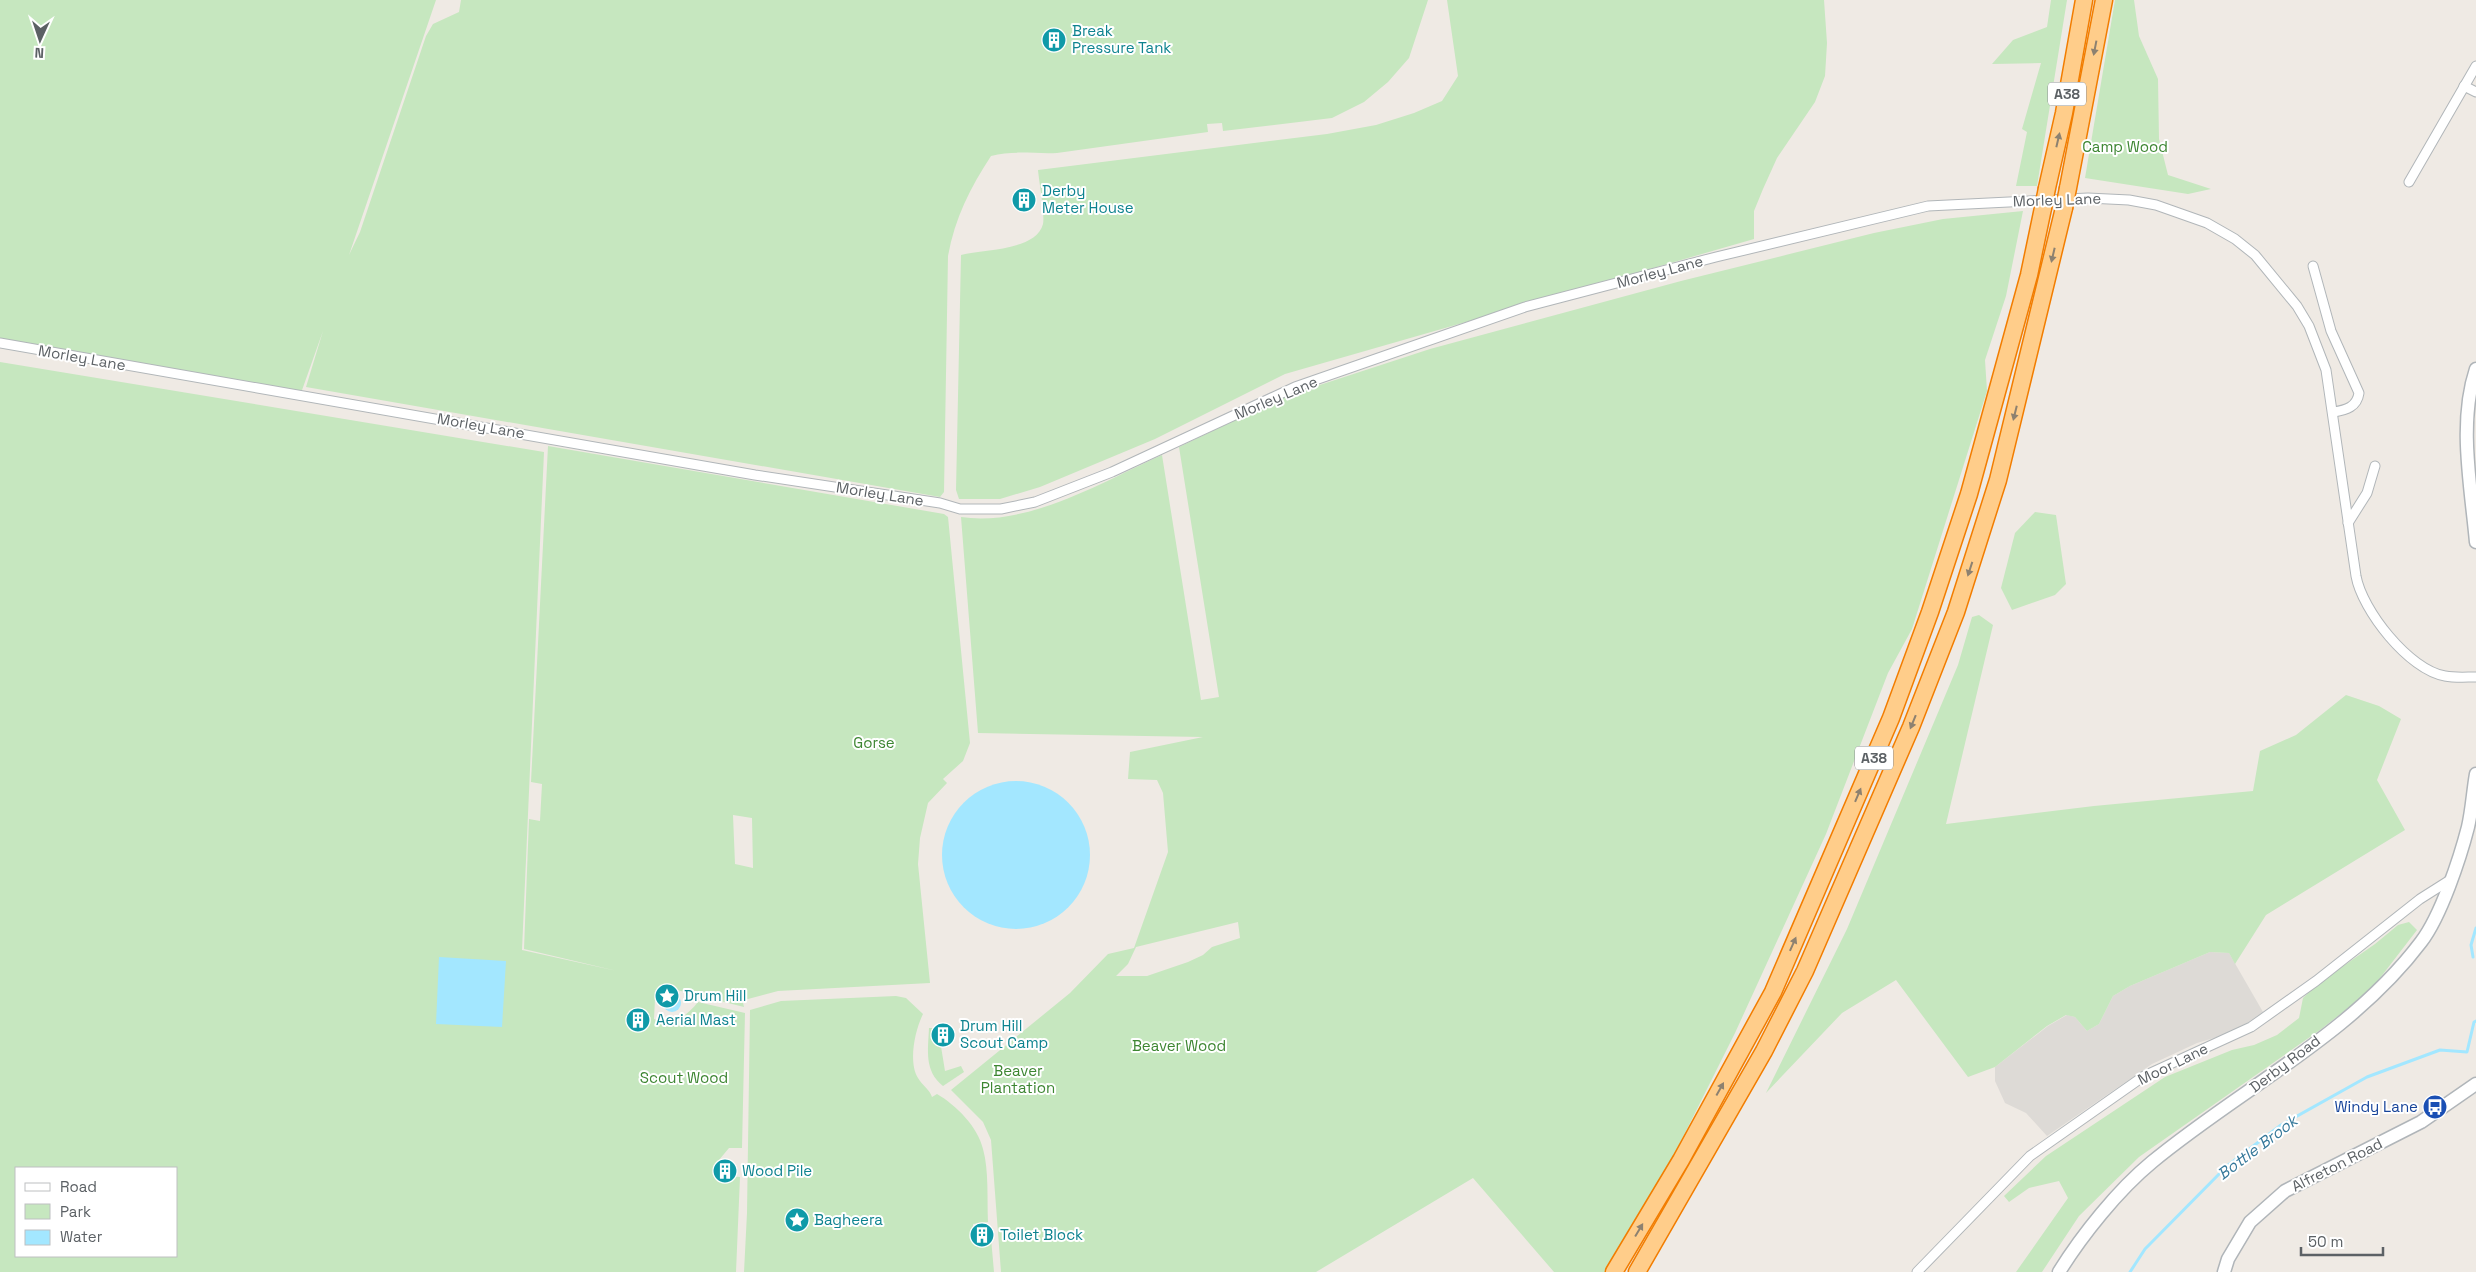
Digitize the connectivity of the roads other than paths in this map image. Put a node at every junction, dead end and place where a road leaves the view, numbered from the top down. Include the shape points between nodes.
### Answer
1 (2084, 0) edge
2 (2104, 0) edge
3 (2476, 66) edge
4 (2464, 86) junction
5 (2476, 92) edge
6 (2409, 182) dead end
7 (2314, 266) dead end
8 (0, 343) edge
9 (2476, 368) edge
10 (2334, 412) junction
11 (2375, 466) dead end
12 (2348, 523) junction
13 (2476, 542) edge
14 (2476, 677) edge
15 (2476, 774) edge
16 (2468, 826) junction
17 (2476, 837) edge
18 (2450, 880) junction
19 (2476, 1084) edge
20 (1614, 1272) edge
21 (1637, 1272) edge
22 (1917, 1272) edge
23 (2059, 1272) edge
24 (2224, 1272) edge

20 -> 1 highway, A38, bridge via 1681,1160 1772,992 1891,718 1969,494 2026,285 2064,113
2 -> 21 highway, A38, bridge via 2064,208 1998,480 1956,612 1911,728 1805,971 1754,1068
3 - 4 street
4 - 5 street
4 - 6 street
7 - 10 street via 2331,331 2359,393 2353,406
8 - 10 street, Morley Lane via 949,508 1001,509 1035,502 1112,472 1295,387 1525,308 1716,257 1928,206 2088,198 2129,200 2175,210 2207,222 2255,255 2281,284 2309,326 2326,370
9 - 13 main road via 2467,428
10 - 12 street, Morley Lane
11 - 12 street via 2367,494
12 - 14 street, Morley Lane via 2358,588 2375,621 2425,669 2444,676
15 - 16 main road
16 - 17 main road
16 - 18 main road, Derby Road
18 - 22 street, Moor Lane via 2420,899 2324,975 2251,1027 2144,1076 2030,1156
18 - 23 main road, Derby Road via 2422,941 2380,988 2274,1073 2151,1163 2114,1200
19 - 24 main road, Alfreton Road via 2421,1122 2285,1191 2250,1222

